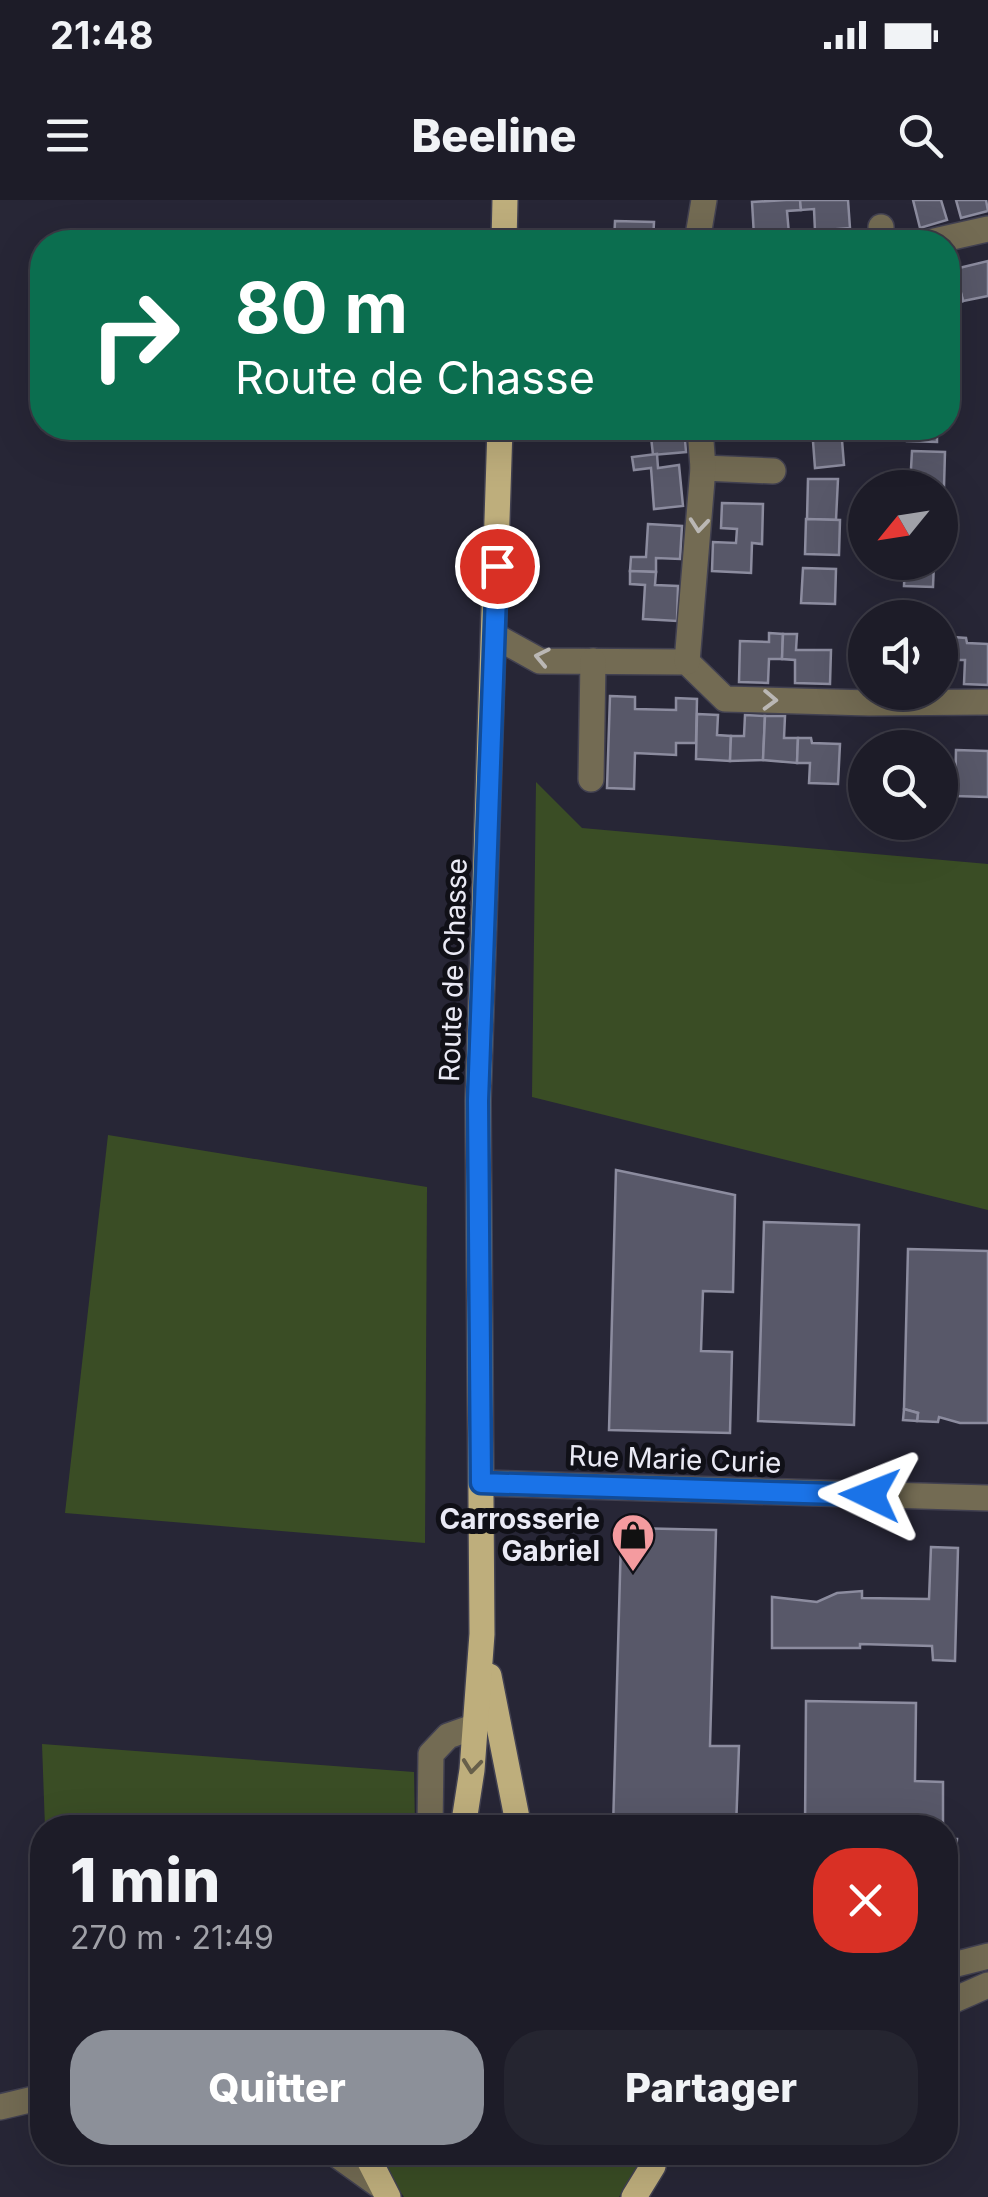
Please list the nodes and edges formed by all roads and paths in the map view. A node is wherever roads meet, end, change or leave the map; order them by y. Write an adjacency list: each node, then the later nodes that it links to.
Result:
1 (505, 200): 3 (main road)
2 (704, 200): 4 (street)
3 (504, 230)
4 (699, 230)
5 (988, 230): 6 (street)
6 (960, 236)
7 (500, 440): 11 (main road, Route de Chasse)
8 (701, 440): 9 (street)
9 (703, 468): 10 (street); 13 (street, one-way to 13)
10 (773, 471)
11 (496, 636): 12 (street, one-way to 11); 16 (main road, Route de Chasse)
12 (593, 662): 13 (street); 15 (street)
13 (688, 662): 14 (street, one-way to 14)
14 (988, 702)
15 (591, 779)
16 (481, 1483): 17 (street, Rue Marie Curie); 18 (main road, Route de Chasse)
17 (988, 1498)
18 (482, 1634): 19 (main road); 22 (main road)
19 (476, 1726): 20 (street); 21 (main road, one-way to 21)
20 (430, 1815)
21 (465, 1815)
22 (517, 1815)
23 (988, 1956): 24 (street)
24 (958, 1963)
25 (988, 1985): 26 (street)
26 (958, 1998)
27 (30, 2101): 28 (street)
28 (0, 2108): 29 (street)
29 (30, 2112)
30 (350, 2165): 33 (street)
31 (371, 2165): 33 (main road)
32 (653, 2165): 34 (main road)
33 (383, 2191)
34 (634, 2197)

